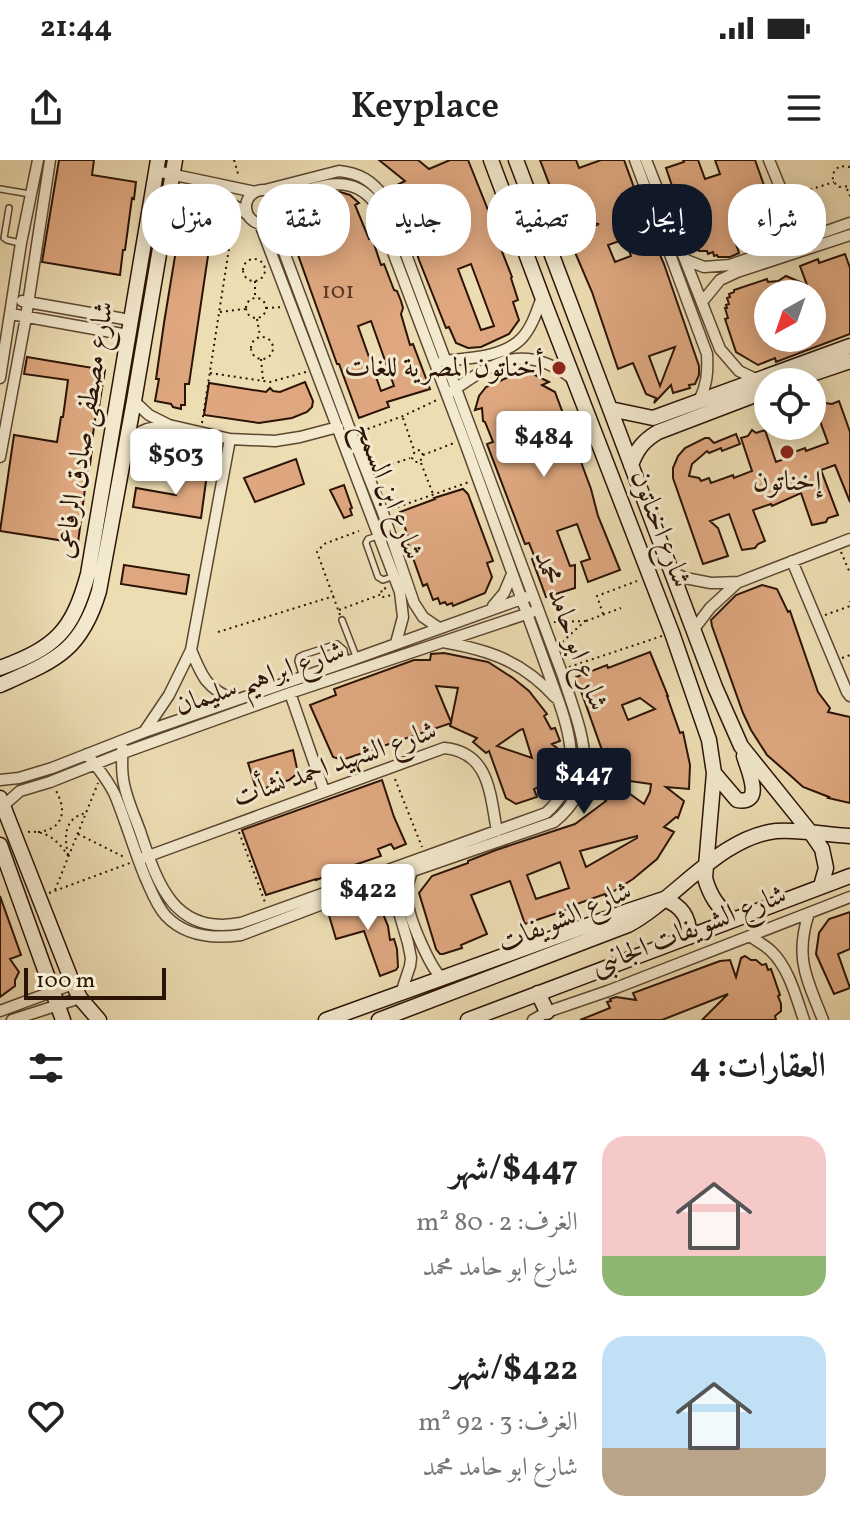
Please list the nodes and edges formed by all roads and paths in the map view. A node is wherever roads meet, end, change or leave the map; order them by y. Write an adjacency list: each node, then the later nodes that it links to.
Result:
1 (38, 160): 22 (street)
2 (50, 160): 23 (street)
3 (234, 160): 20 (path)
4 (491, 160): 41 (main road, شارع اخناتون)
5 (516, 160): 74 (main road, شارع اخناتون)
6 (635, 160): 57 (street)
7 (646, 160): 39 (street)
8 (769, 160): 15 (street)
9 (837, 160): 11 (path)
10 (157, 166): 12 (street)
11 (840, 166): 13 (path); 14 (path)
12 (174, 167): 20 (street)
13 (850, 167)
14 (834, 182): 16 (path); 18 (path)
15 (779, 184)
16 (826, 184)
17 (350, 185): 60 (street, شارع ابو حامد محمد)
18 (848, 187): 24 (path)
19 (0, 189): 22 (lane)
20 (254, 190): 21 (street); 27 (street); 60 (street, شارع ابو حامد محمد)
21 (257, 190)
22 (31, 192): 23 (street); 32 (street)
23 (44, 192): 45 (street)
24 (850, 196)
25 (9, 208): 32 (lane)
26 (241, 210): 27 (street)
27 (248, 215): 28 (street)
28 (257, 223)
29 (850, 223): 30 (street)
30 (826, 232)
31 (850, 235): 44 (street)
32 (21, 243): 43 (street)
33 (142, 251): 53 (main road, شارع مصطفى صادق الرفاعى)
34 (158, 256): 72 (main road, شارع مصطفى صادق الرفاعى)
35 (228, 256): 49 (path)
36 (272, 256): 46 (street, شارع ابن السمح)
37 (285, 256): 80 (street, شارع ابن السمح)
38 (758, 256): 39 (street)
39 (686, 260): 44 (street)
40 (255, 281): 40 (path); 42 (path)
41 (542, 297): 60 (street); 68 (main road, شارع اخناتون)
42 (255, 299): 47 (path); 48 (path)
43 (13, 300): 45 (street); 50 (street)
44 (702, 302): 56 (street)
45 (28, 303): 51 (street); 53 (street)
46 (292, 307): 47 (path); 63 (street, شارع ابن السمح)
47 (266, 308): 52 (path)
48 (246, 309): 49 (path); 52 (path)
49 (220, 312): 64 (path)
50 (11, 314): 51 (street); 65 (street)
51 (26, 317): 53 (street); 81 (street)
52 (257, 318): 54 (path)
53 (129, 328): 127 (main road, شارع مصطفى صادق الرفاعى)
54 (260, 337): 58 (path); 58 (path)
55 (850, 346): 61 (main road)
56 (720, 349): 57 (street); 66 (street)
57 (707, 354): 73 (street)
58 (261, 358): 67 (path)
59 (850, 361): 62 (main road)
60 (440, 362): 71 (street, شارع ابو حامد محمد)
61 (807, 368)
62 (824, 368)
63 (315, 369): 67 (path); 78 (street, شارع ابن السمح)
64 (210, 373): 67 (path); 79 (path)
65 (0, 378)
66 (754, 380)
67 (263, 381)
68 (574, 381): 71 (street); 102 (main road, شارع اخناتون)
69 (754, 387): 73 (main road)
70 (754, 388): 77 (main road)
71 (451, 392): 75 (path); 84 (street, شارع ابو حامد محمد); 106 (street, شارع ابو حامد محمد)
72 (134, 401): 76 (street); 82 (main road, شارع مصطفى صادق الرفاعى)
73 (699, 401): 77 (main road)
74 (610, 409): 77 (main road); 90 (main road, شارع اخناتون)
75 (403, 416): 80 (path); 85 (path)
76 (169, 425): 79 (street); 82 (street)
77 (655, 425): 90 (main road)
78 (338, 427): 83 (street); 123 (street, شارع ابن السمح)
79 (200, 432): 83 (street)
80 (352, 435): 91 (street, شارع ابن السمح)
81 (2, 436): 87 (street)
82 (127, 438): 130 (main road, شارع مصطفى صادق الرفاعى)
83 (230, 439): 124 (street)
84 (464, 440): 86 (path); 92 (street, شارع ابو حامد محمد)
85 (415, 451): 86 (path); 88 (path)
86 (423, 455): 89 (path)
87 (0, 457)
88 (412, 458): 89 (path); 91 (path)
89 (420, 462): 93 (path)
90 (631, 465): 99 (main road, شارع اخناتون)
91 (367, 473): 94 (street, شارع ابن السمح)
92 (478, 479): 93 (path); 101 (street, شارع ابو حامد محمد)
93 (434, 495): 94 (path)
94 (383, 513): 118 (street, شارع ابن السمح)
95 (359, 531): 105 (path)
96 (850, 539): 97 (street)
97 (838, 544): 98 (street); 100 (path)
98 (792, 561): 103 (street); 114 (street)
99 (672, 572): 103 (street); 119 (main road, شارع اخناتون)
100 (850, 573)
101 (512, 574): 106 (street, شارع ابو حامد محمد); 109 (street)
102 (650, 577): 113 (path); 121 (main road, شارع اخناتون)
103 (739, 582): 119 (street)
104 (382, 594): 110 (path)
105 (334, 596): 110 (path); 120 (path)
106 (527, 597): 109 (street, شارع ابراهيم سليمان); 111 (street, شارع ابو حامد محمد); 112 (street, شارع ابو حامد محمد)
107 (850, 603): 114 (path)
108 (621, 608): 113 (path)
109 (491, 609): 118 (street, شارع ابراهيم سليمان)
110 (339, 610): 115 (path)
111 (538, 610): 112 (street, شارع ابراهيم سليمان); 117 (street, شارع ابو حامد محمد)
112 (526, 614): 122 (street, شارع ابراهيم سليمان); 134 (street, شارع ابو حامد محمد)
113 (603, 614): 116 (path)
114 (816, 619): 132 (street)
115 (342, 620): 126 (lane)
116 (585, 621): 117 (path); 125 (path)
117 (543, 623): 125 (street, شارع ابو حامد محمد)
118 (439, 628): 123 (street, شارع ابراهيم سليمان)
119 (694, 629): 137 (main road, شارع اخناتون)
120 (218, 632)
121 (672, 633): 128 (path); 142 (main road, شارع اخناتون)
122 (441, 641): 126 (street, شارع ابراهيم سليمان); 134 (street)
123 (396, 643): 126 (street, شارع ابراهيم سليمان)
124 (191, 650): 133 (street); 135 (street)
125 (553, 650): 128 (street, شارع ابو حامد محمد)
126 (351, 664): 129 (street, شارع ابراهيم سليمان); 129 (lane); 131 (street, شارع ابراهيم سليمان)
127 (0, 668)
128 (561, 670): 149 (street, شارع ابو حامد محمد)
129 (303, 677): 133 (street, شارع ابراهيم سليمان)
130 (0, 685)
131 (290, 693): 138 (street, شارع ابراهيم سليمان); 145 (street)
132 (850, 696)
133 (236, 700): 135 (street, شارع ابراهيم سليمان)
134 (559, 702): 146 (street, شارع ابو حامد محمد)
135 (144, 732): 136 (street, شارع ابراهيم سليمان)
136 (122, 741): 138 (street); 139 (street, شارع ابراهيم سليمان)
137 (741, 746): 142 (main road); 154 (main road, شارع اخناتون)
138 (123, 753): 141 (street, شارع ابراهيم سليمان); 148 (street)
139 (87, 754): 141 (street); 143 (street, شارع ابراهيم سليمان)
140 (390, 766): 145 (street, شارع الشهيد احمد نشأت); 152 (street, شارع الشهيد احمد نشأت); 159 (path)
141 (98, 769): 144 (street, شارع ابراهيم سليمان); 148 (street); 150 (path)
142 (714, 773): 162 (main road, شارع اخناتون)
143 (0, 780)
144 (50, 782): 147 (street, شارع ابراهيم سليمان); 153 (path)
145 (324, 791): 151 (street, شارع الشهيد احمد نشأت)
146 (559, 799): 149 (street); 152 (street)
147 (2, 802): 155 (main road)
148 (125, 806): 161 (street)
149 (570, 806): 163 (street)
150 (87, 812): 156 (path); 160 (path)
151 (236, 824): 161 (street, شارع الشهيد احمد نشأت); 171 (path)
152 (497, 831): 159 (street)
153 (38, 832): 155 (path); 160 (path)
154 (811, 833): 157 (main road, شارع الشويفات); 162 (main road, شارع الشويفات); 166 (main road, شارع اخناتون)
155 (14, 834): 168 (main road)
156 (78, 834): 160 (path); 167 (path)
157 (850, 836)
158 (0, 845): 180 (main road)
159 (425, 856): 165 (street)
160 (69, 857): 167 (path)
161 (143, 858): 165 (street); 171 (street)
162 (705, 865): 170 (main road, شارع الشويفات); 173 (main road, شارع اخناتون)
163 (412, 872): 165 (street); 176 (street)
164 (850, 876): 166 (main road, شارع الشويفات)
165 (376, 879): 171 (street); 178 (street)
166 (821, 886): 173 (main road, شارع الشويفات)
167 (55, 890): 168 (path)
168 (39, 897): 177 (main road)
169 (850, 897): 172 (street, شارع الشويفات الجانبى)
170 (664, 899): 175 (main road); 176 (main road, شارع الشويفات الجانبى); 187 (main road, شارع الشويفات)
171 (269, 913)
172 (809, 913): 174 (street, شارع الشويفات الجانبى); 190 (street)
173 (733, 919): 175 (main road, شارع الشويفات)
174 (750, 936): 182 (street, شارع الشويفات الجانبى); 189 (street)
175 (689, 937): 179 (main road, شارع الشويفات)
176 (442, 978): 178 (main road, شارع الشويفات الجانبى)
177 (77, 991): 180 (street); 185 (main road)
178 (401, 993): 186 (main road, شارع الشويفات الجانبى)
179 (538, 993): 182 (main road); 188 (main road, شارع الشويفات)
180 (56, 998): 181 (street); 183 (street); 184 (main road)
181 (0, 1011)
182 (540, 1016)
183 (12, 1020)
184 (63, 1020)
185 (99, 1020)
186 (326, 1020)
187 (379, 1020)
188 (468, 1020)
189 (804, 1020)
190 (823, 1020)

